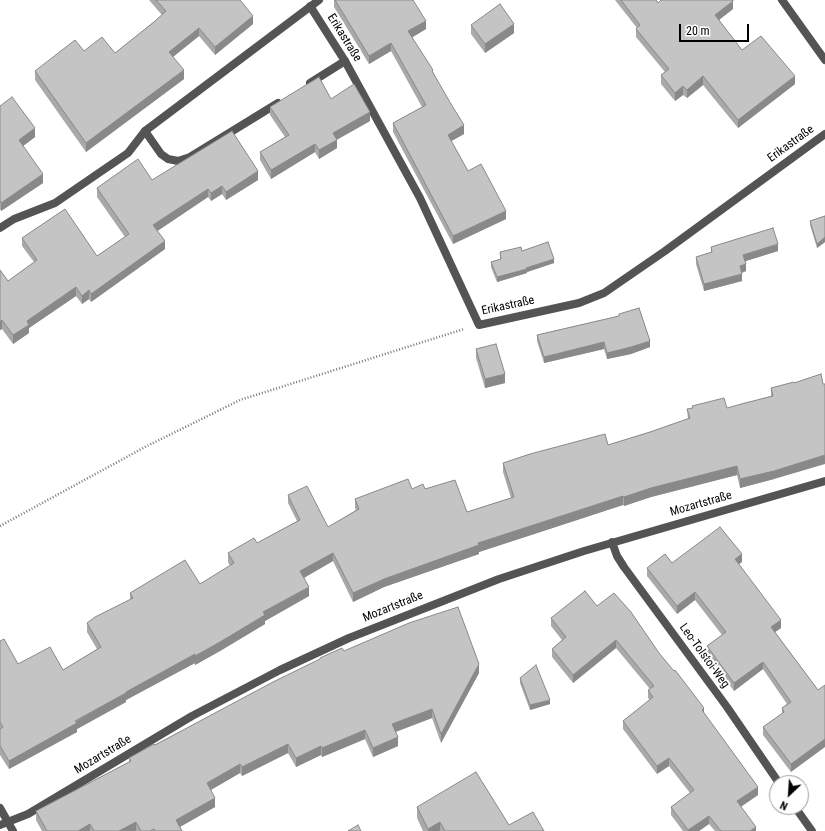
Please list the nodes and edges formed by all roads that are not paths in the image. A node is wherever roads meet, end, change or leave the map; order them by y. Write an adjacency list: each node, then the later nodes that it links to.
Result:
1 (319, 0): 3 (street)
2 (782, 0): 4 (street)
3 (310, 6): 5 (street, Erikastraße); 8 (street)
4 (825, 60)
5 (345, 61): 6 (street); 9 (street, Erikastraße)
6 (305, 86)
7 (284, 99): 8 (street)
8 (145, 131): 10 (street)
9 (825, 134)
10 (0, 228)
11 (825, 481): 12 (street, Mozartstraße)
12 (612, 542): 13 (street, Leo-Tolstoi-Weg); 16 (street, Mozartstraße)
13 (774, 775)
14 (0, 808): 16 (street)
15 (801, 815): 18 (street)
16 (4, 823): 17 (street)
17 (13, 831)
18 (812, 831)

